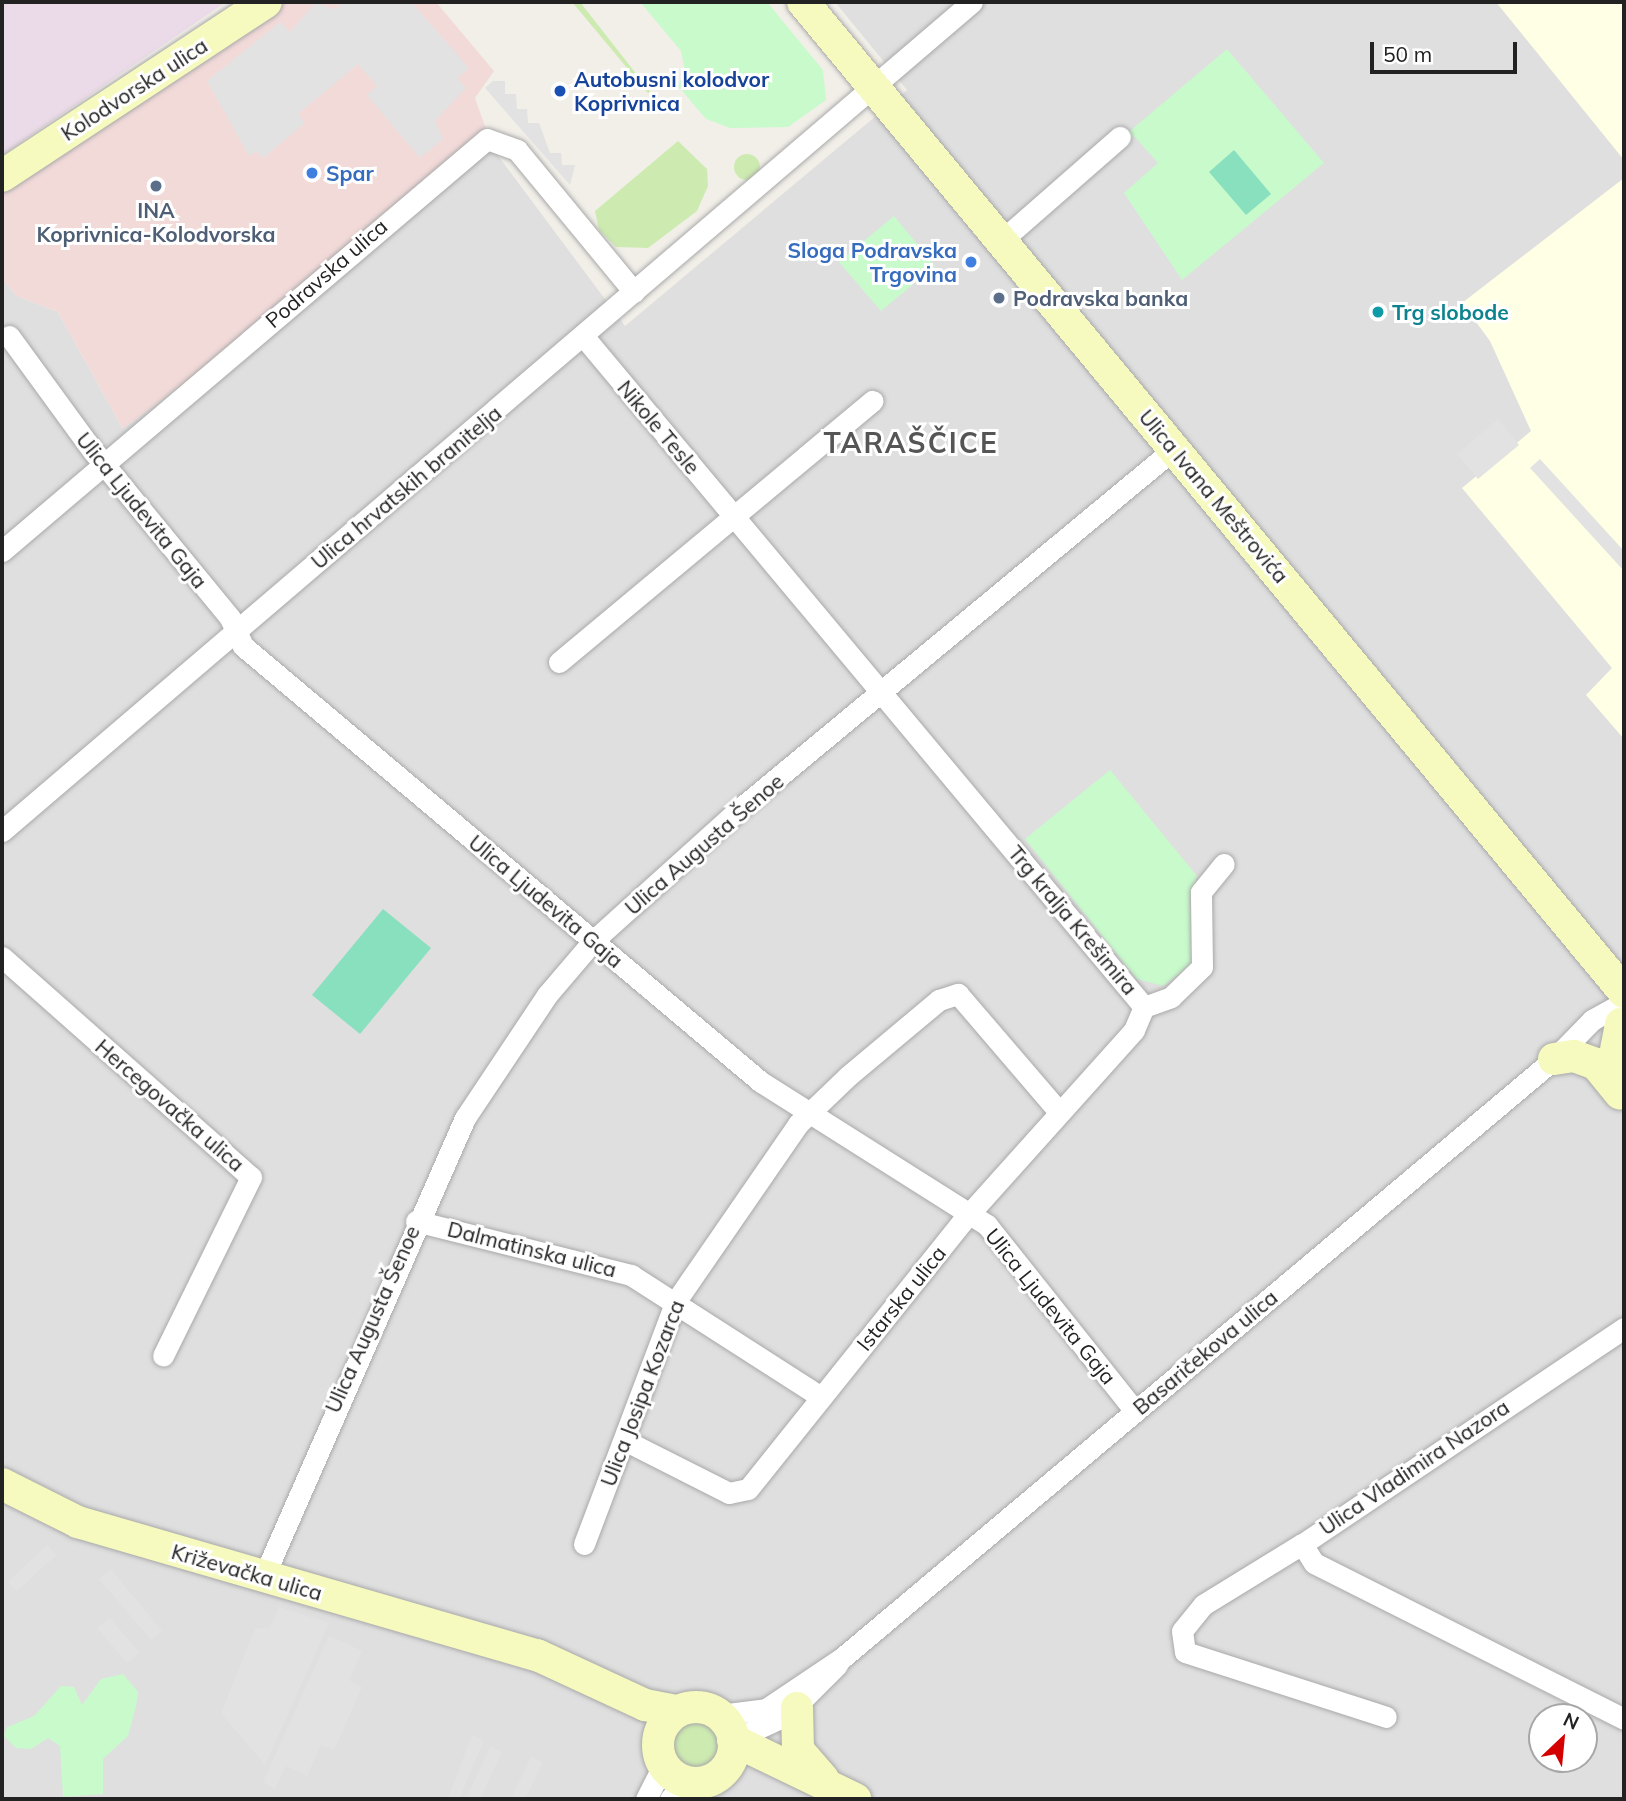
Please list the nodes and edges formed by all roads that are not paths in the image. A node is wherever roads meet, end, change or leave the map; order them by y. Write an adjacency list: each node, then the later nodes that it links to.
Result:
1 (266, 2): 6 (main road, Kolodvorska ulica)
2 (803, 2): 4 (main road, Ulica Ivana Meštrovića)
3 (972, 2): 4 (street, Ulica hrvatskih branitelja)
4 (872, 87): 7 (main road, Ulica Ivana Meštrovića); 8 (street, Ulica hrvatskih branitelja)
5 (1121, 137): 7 (street)
6 (2, 176)
7 (1001, 241): 12 (main road, Ulica Ivana Meštrovića)
8 (634, 292): 10 (street, Ulica hrvatskih branitelja); 13 (street, Podravska ulica)
9 (9, 336): 13 (street, Ulica Ljudevita Gaja)
10 (584, 337): 14 (street, Nikole Tesle); 16 (street, Ulica hrvatskih branitelja)
11 (872, 401): 14 (street)
12 (1175, 448): 18 (street, Ulica Augusta Šenoe); 24 (main road, Ulica Ivana Meštrovića)
13 (104, 464): 15 (street, Podravska ulica); 16 (street, Ulica Ljudevita Gaja)
14 (734, 517): 17 (street); 18 (street, Nikole Tesle)
15 (2, 551)
16 (236, 631): 19 (street, Ulica hrvatskih branitelja); 21 (street, Ulica Ljudevita Gaja)
17 (559, 662)
18 (881, 694): 21 (street, Ulica Augusta Šenoe); 23 (street, Trg kralja Krešimira)
19 (2, 831)
20 (1224, 864): 23 (street, Trg kralja Krešimira)
21 (593, 941): 28 (street, Ulica Ljudevita Gaja); 30 (street, Ulica Augusta Šenoe)
22 (2, 957): 33 (street, Hercegovačka ulica)
23 (1144, 1007): 27 (street, Istarska ulica)
24 (1622, 1008): 25 (street, Basaričekova ulica); 26 (main road)
25 (1560, 1051): 26 (main road); 35 (street, Basaričekova ulica)
26 (1623, 1092)
27 (1059, 1112): 28 (street, Ulica Josipa Kozarca); 29 (street, Istarska ulica)
28 (810, 1113): 29 (street, Ulica Ljudevita Gaja); 31 (street, Ulica Josipa Kozarca)
29 (969, 1214): 34 (street, Istarska ulica); 35 (street, Ulica Ljudevita Gaja)
30 (416, 1221): 31 (street, Dalmatinska ulica); 40 (street, Ulica Augusta Šenoe)
31 (676, 1301): 34 (street, Dalmatinska ulica); 36 (street, Ulica Josipa Kozarca)
32 (1624, 1328): 39 (street, Ulica Vladimira Nazora)
33 (163, 1356)
34 (821, 1397): 36 (street, Istarska ulica)
35 (1135, 1411): 42 (street, Basaričekova ulica)
36 (626, 1441): 38 (street, Ulica Josipa Kozarca)
37 (2, 1484): 40 (main road, Križevačka ulica)
38 (584, 1544)
39 (1302, 1544): 45 (street); 46 (street, Ulica Vladimira Nazora)
40 (264, 1576): 41 (main road, Križevačka ulica)
41 (498, 1647): 44 (main road, Križevačka ulica); 49 (main road, Križevačka ulica)
42 (842, 1658): 43 (street, Basaričekova ulica); 47 (street, Basaričekova ulica)
43 (797, 1708): 47 (street, Basaričekova ulica); 50 (main road)
44 (677, 1711): 47 (main road); 49 (main road)
45 (1386, 1717)
46 (1624, 1719)
47 (727, 1728): 48 (main road); 50 (main road)
48 (724, 1770): 49 (main road); 50 (main road)
49 (669, 1771): 51 (street)
50 (845, 1794)
51 (646, 1799)

